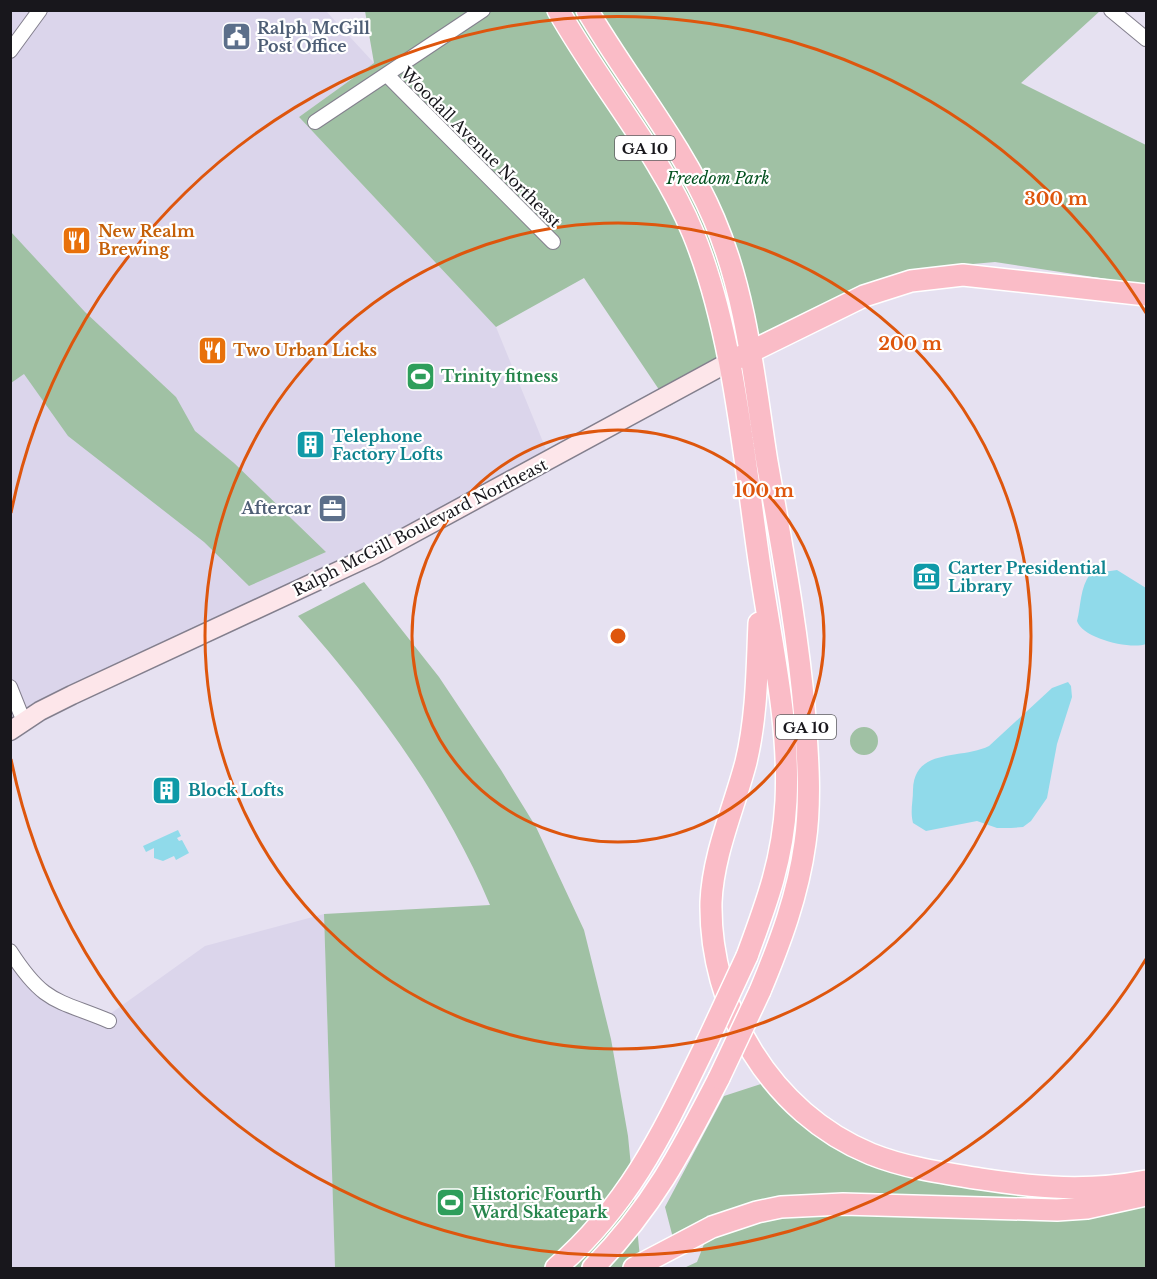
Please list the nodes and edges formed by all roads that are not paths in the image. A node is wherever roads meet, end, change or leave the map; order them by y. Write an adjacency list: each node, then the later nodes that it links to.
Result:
1 (40, 10): 7 (street)
2 (483, 10): 8 (street)
3 (558, 10): 13 (highway, GA 10)
4 (587, 10): 12 (highway, GA 10)
5 (1111, 10): 6 (street)
6 (1146, 39)
7 (10, 51)
8 (387, 75): 9 (street); 10 (street, Woodall Avenue Northeast)
9 (315, 122)
10 (553, 242)
11 (1146, 295): 12 (highway)
12 (751, 353): 13 (highway); 22 (highway, GA 10, bridge)
13 (729, 362): 14 (highway, GA 10); 16 (main road, Ralph McGill Boulevard Northeast)
14 (762, 580): 19 (highway); 21 (highway, GA 10, bridge)
15 (10, 687): 16 (street)
16 (17, 726)
17 (10, 951): 18 (street)
18 (110, 1021)
19 (1146, 1181)
20 (1146, 1195): 23 (highway)
21 (556, 1269)
22 (593, 1269)
23 (634, 1269)

